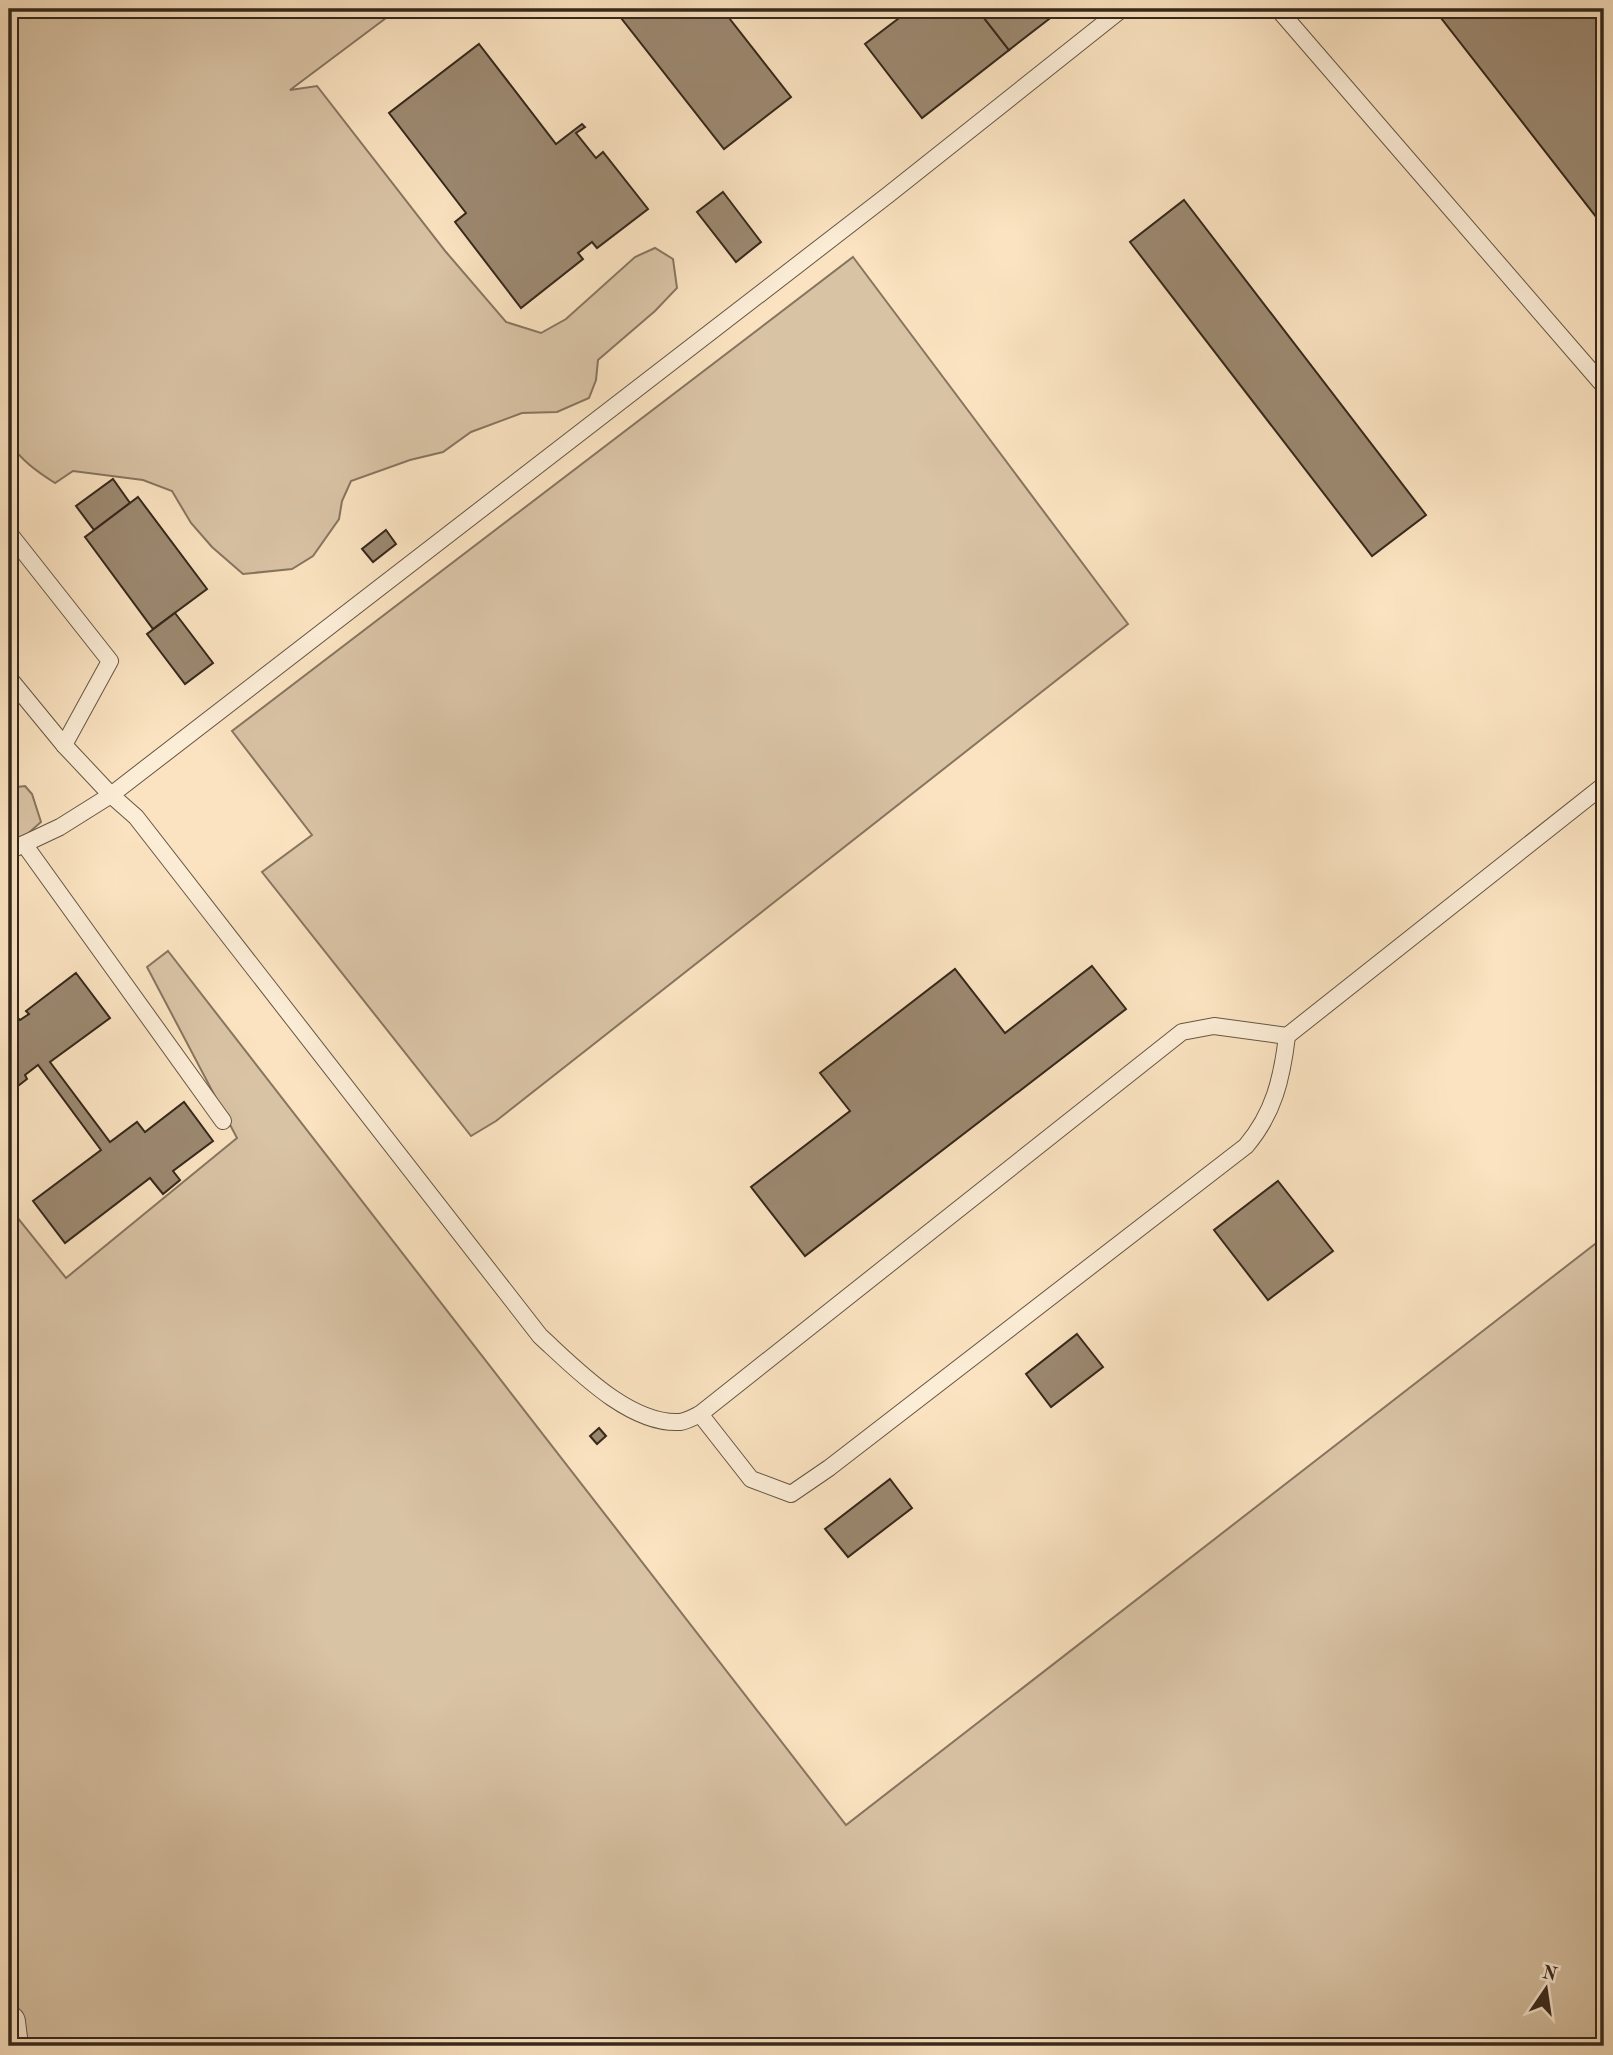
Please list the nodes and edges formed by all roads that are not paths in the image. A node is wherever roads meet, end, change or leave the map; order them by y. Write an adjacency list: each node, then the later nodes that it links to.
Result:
1 (1122, 9): 8 (lane)
2 (1278, 9): 3 (lane)
3 (1604, 387)
4 (9, 533): 6 (lane)
5 (9, 678): 6 (lane)
6 (64, 745): 8 (lane)
7 (1604, 785): 11 (lane)
8 (111, 795): 9 (lane); 13 (lane)
9 (24, 844): 10 (lane); 12 (lane)
10 (9, 851)
11 (1287, 1036): 13 (lane); 13 (lane)
12 (223, 1121)
13 (700, 1414)
14 (9, 2022): 15 (street)
15 (12, 2046)

